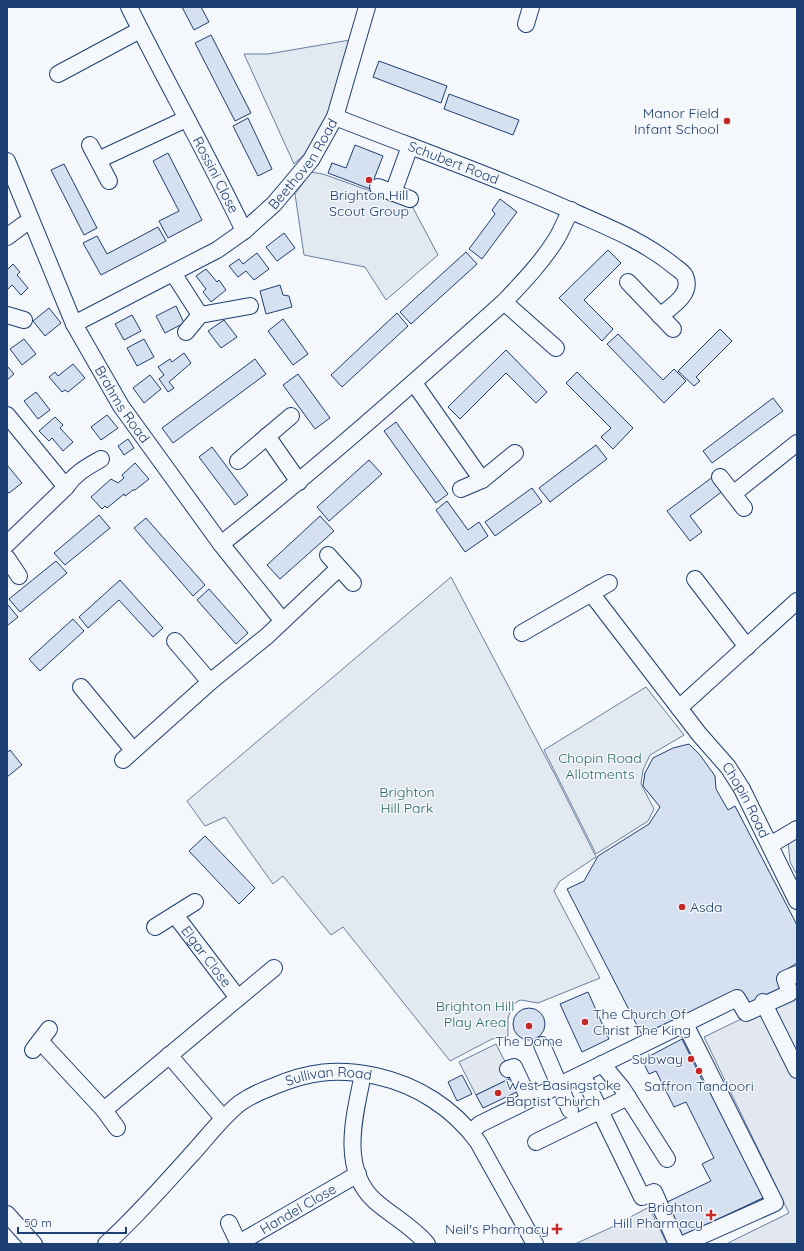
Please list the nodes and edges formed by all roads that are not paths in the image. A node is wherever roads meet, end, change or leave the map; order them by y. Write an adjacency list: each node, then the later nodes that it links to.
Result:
1 (129, 7): 5 (street, Rossini Close)
2 (367, 7): 7 (street, Beethoven Road)
3 (531, 7): 4 (street)
4 (526, 24)
5 (140, 30): 6 (street); 8 (street, Rossini Close)
6 (58, 74)
7 (335, 117): 10 (street, Schubert Road); 19 (street, Beethoven Road)
8 (186, 119): 11 (street); 19 (street, Rossini Close)
9 (90, 145): 11 (street)
10 (410, 146): 15 (street); 17 (street, Schubert Road)
11 (98, 160): 13 (street)
12 (7, 162): 18 (street, Brahms Road)
13 (109, 181)
14 (378, 186): 15 (street)
15 (393, 193): 16 (street)
16 (410, 199)
17 (571, 210): 23 (street); 27 (street, Schubert Road)
18 (31, 222): 20 (street); 29 (street, Brahms Road)
19 (244, 231): 21 (street, Beethoven Road)
20 (7, 237)
21 (173, 273): 25 (street); 29 (street, Beethoven Road)
22 (628, 282): 27 (street)
23 (504, 302): 32 (street); 33 (street)
24 (250, 306): 25 (street)
25 (200, 315): 31 (street)
26 (7, 316): 28 (street)
27 (660, 316): 30 (street)
28 (24, 320)
29 (74, 324): 49 (street, Brahms Road)
30 (673, 329)
31 (186, 332)
32 (556, 348)
33 (414, 383): 42 (street); 43 (street)
34 (7, 415): 44 (street)
35 (291, 416): 36 (street)
36 (267, 436): 40 (street); 43 (street)
37 (797, 443): 46 (street)
38 (515, 454): 42 (street)
39 (101, 460): 44 (street)
40 (238, 461)
41 (720, 477): 46 (street)
42 (482, 480): 45 (street)
43 (299, 482): 49 (street)
44 (66, 487): 48 (street)
45 (461, 489)
46 (733, 494): 47 (street)
47 (744, 508)
48 (7, 544)
49 (221, 544): 59 (street, Brahms Road)
50 (328, 555): 52 (street)
51 (7, 558): 53 (street)
52 (339, 568): 55 (street); 59 (street)
53 (19, 576)
54 (695, 579): 62 (street)
55 (353, 583)
56 (609, 583): 57 (street)
57 (591, 593): 60 (street); 65 (street, Chopin Road)
58 (797, 602): 62 (street)
59 (282, 620): 63 (street)
60 (522, 633)
61 (174, 641): 63 (street)
62 (747, 647): 65 (street)
63 (210, 682): 64 (street)
64 (81, 687)
65 (679, 708): 67 (street, Chopin Road)
66 (797, 829): 67 (street)
67 (770, 845): 68 (street, Chopin Road)
68 (797, 901)
69 (195, 902): 70 (street, Elgar Close)
70 (175, 915): 71 (street, Elgar Close); 74 (street, Elgar Close)
71 (155, 927)
72 (274, 968): 74 (street, Elgar Close)
73 (797, 974): 75 (street)
74 (238, 998): 79 (street, Elgar Close)
75 (764, 1003): 76 (street); 82 (street)
76 (685, 1024): 80 (street); 105 (street)
77 (41, 1040): 88 (street)
78 (542, 1044): 85 (street)
79 (170, 1055): 88 (street, Elgar Close); 91 (street)
80 (602, 1064): 85 (street); 86 (street)
81 (508, 1069): 87 (street)
82 (797, 1070)
83 (363, 1074): 91 (street, Sullivan Road); 93 (street, Sullivan Road); 96 (street)
84 (586, 1082): 90 (street)
85 (559, 1085): 87 (street); 89 (street)
86 (628, 1097): 90 (street); 95 (street)
87 (529, 1099): 93 (street)
88 (104, 1110): 92 (street)
89 (570, 1110)
90 (600, 1111): 94 (street); 104 (street)
91 (223, 1118): 101 (street, Sullivan Road)
92 (117, 1128)
93 (470, 1132): 103 (street, Sullivan Road)
94 (536, 1142)
95 (667, 1159)
96 (358, 1174): 99 (street, Handel Close); 102 (street)
97 (7, 1214): 100 (street)
98 (229, 1223): 99 (street, Handel Close)
99 (239, 1243)
100 (34, 1244)
101 (106, 1244)
102 (427, 1244)
103 (535, 1244)
104 (677, 1244)
105 (683, 1244)

